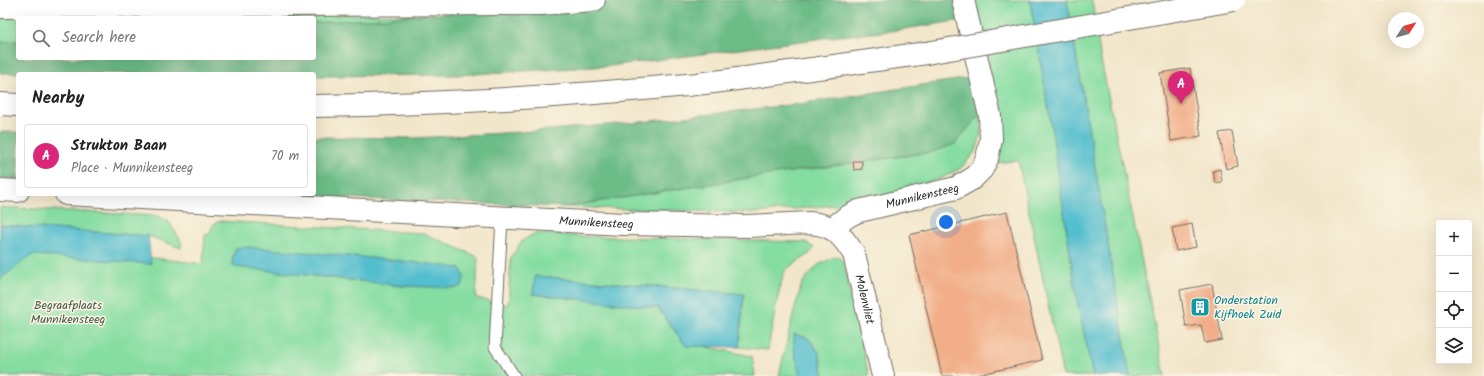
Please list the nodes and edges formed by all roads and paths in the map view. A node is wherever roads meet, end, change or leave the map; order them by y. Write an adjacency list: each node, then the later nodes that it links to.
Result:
1 (594, 0): 4 (street)
2 (963, 0): 13 (street, Munnikensteeg)
3 (1234, 0): 8 (street, bridge)
4 (268, 2): 5 (street)
5 (0, 7)
6 (0, 104): 7 (street)
7 (16, 105)
8 (316, 106)
9 (0, 190): 10 (street)
10 (16, 191)
11 (101, 196): 12 (street, Munnikensteeg)
12 (502, 219): 13 (street, Munnikensteeg); 14 (lane)
13 (833, 229): 15 (street, Molenvliet)
14 (514, 376)
15 (883, 376)

